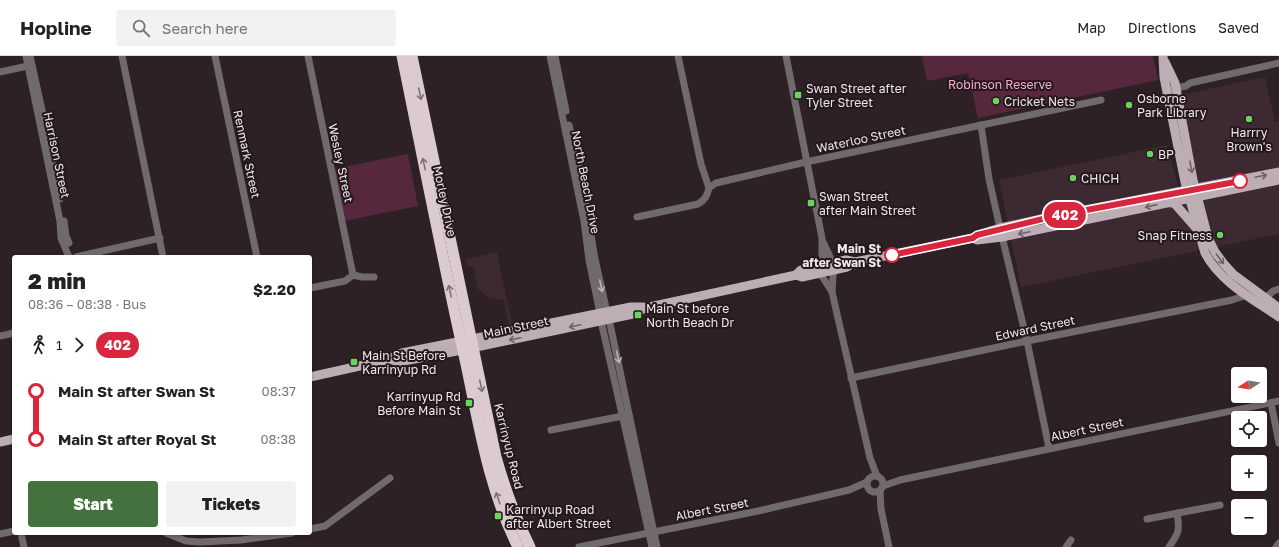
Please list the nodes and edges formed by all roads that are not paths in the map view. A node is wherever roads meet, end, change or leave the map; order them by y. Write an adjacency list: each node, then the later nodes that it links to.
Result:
1 (26, 56): 14 (street, Harrison Street)
2 (30, 56): 14 (street, Harrison Street)
3 (122, 56): 31 (street)
4 (215, 56): 36 (street, Renmark Street)
5 (308, 56): 38 (street, Wesley Street)
6 (402, 56): 53 (highway, Morley Drive, one-way to 6)
7 (412, 56): 53 (highway, Morley Drive, one-way to 53)
8 (550, 56): 48 (street, North Beach Drive)
9 (555, 56): 48 (street, North Beach Drive, one-way to 48)
10 (678, 56): 22 (street)
11 (786, 56): 19 (street)
12 (1164, 58): 16 (main road)
13 (1279, 63): 16 (street)
14 (30, 66): 15 (street); 32 (street, Harrison Street); 33 (street, Harrison Street)
15 (0, 72)
16 (1171, 87): 23 (main road)
17 (1102, 100): 18 (street, Waterloo Street)
18 (981, 125): 19 (street, Waterloo Street); 30 (street)
19 (806, 162): 22 (street, Waterloo Street); 37 (street)
20 (1279, 172): 23 (main road, Main Street, one-way to 20)
21 (1279, 180): 23 (main road, Main Street)
22 (709, 188): 27 (street)
23 (1192, 194): 24 (main road, Main Street); 25 (main road, Main Street); 29 (main road); 45 (main road, one-way to 45)
24 (1168, 202): 25 (main road, Main Street, one-way to 25); 29 (main road)
25 (1097, 213): 26 (main road, Main Street); 28 (main road, Main Street)
26 (1067, 214): 28 (main road); 30 (main road, Main Street)
27 (637, 217)
28 (1069, 224): 30 (main road, Main Street, one-way to 30)
29 (1198, 230): 40 (main road)
30 (1001, 233): 37 (main road, Main Street); 52 (street)
31 (160, 238): 34 (street); 35 (street)
32 (68, 255)
33 (73, 255)
34 (85, 255)
35 (164, 255)
36 (257, 255)
37 (827, 269): 43 (street); 43 (street); 48 (main road, Main Street)
38 (353, 275): 39 (street); 41 (street)
39 (374, 277)
40 (1236, 286): 44 (main road); 46 (street)
41 (312, 288)
42 (1279, 289): 45 (street)
43 (832, 292): 55 (street)
44 (1247, 295): 46 (street, Edward Street); 49 (main road)
45 (1266, 298): 47 (main road)
46 (1224, 301): 52 (street, Edward Street)
47 (1279, 308)
48 (604, 316): 53 (main road, Main Street); 58 (street, North Beach Drive)
49 (1279, 317)
50 (12, 333): 51 (street)
51 (0, 336)
52 (1027, 341): 55 (street, Edward Street); 63 (street)
53 (467, 345): 54 (main road, Main Street); 86 (highway, Karrinyup Road, one-way to 53); 87 (highway, Karrinyup Road, one-way to 87)
54 (312, 377)
55 (851, 378): 65 (street)
56 (1279, 401): 57 (street, Albert Street)
57 (1271, 403): 62 (street); 63 (street, Albert Street)
58 (626, 415): 59 (street); 74 (street, North Beach Drive)
59 (551, 430)
60 (12, 439): 61 (main road)
61 (0, 442)
62 (1279, 443)
63 (1049, 448): 65 (street, Albert Street)
64 (390, 478): 72 (street)
65 (876, 482): 66 (street, Albert Street); 67 (street); 67 (street, Albert Street); 69 (street)
66 (849, 490): 67 (street, Albert Street); 74 (street, Albert Street)
67 (870, 491): 69 (street)
68 (1220, 504): 70 (street)
69 (881, 509): 91 (street)
70 (1177, 513): 71 (street); 93 (street)
71 (1147, 519)
72 (312, 529)
73 (12, 531): 75 (street)
74 (651, 532): 88 (street, Albert Street); 89 (street, North Beach Drive); 90 (street, North Beach Drive)
75 (0, 534)
76 (21, 535): 85 (street)
77 (171, 535): 83 (street)
78 (214, 535): 81 (street)
79 (282, 535): 82 (street)
80 (1071, 540): 92 (street)
81 (216, 541): 82 (street); 83 (street)
82 (242, 543)
83 (185, 544)
84 (1279, 544): 94 (street)
85 (24, 547)
86 (518, 547)
87 (530, 547)
88 (579, 547)
89 (652, 547)
90 (657, 547)
91 (889, 547)
92 (1066, 547)
93 (1169, 547)
94 (1276, 547)

